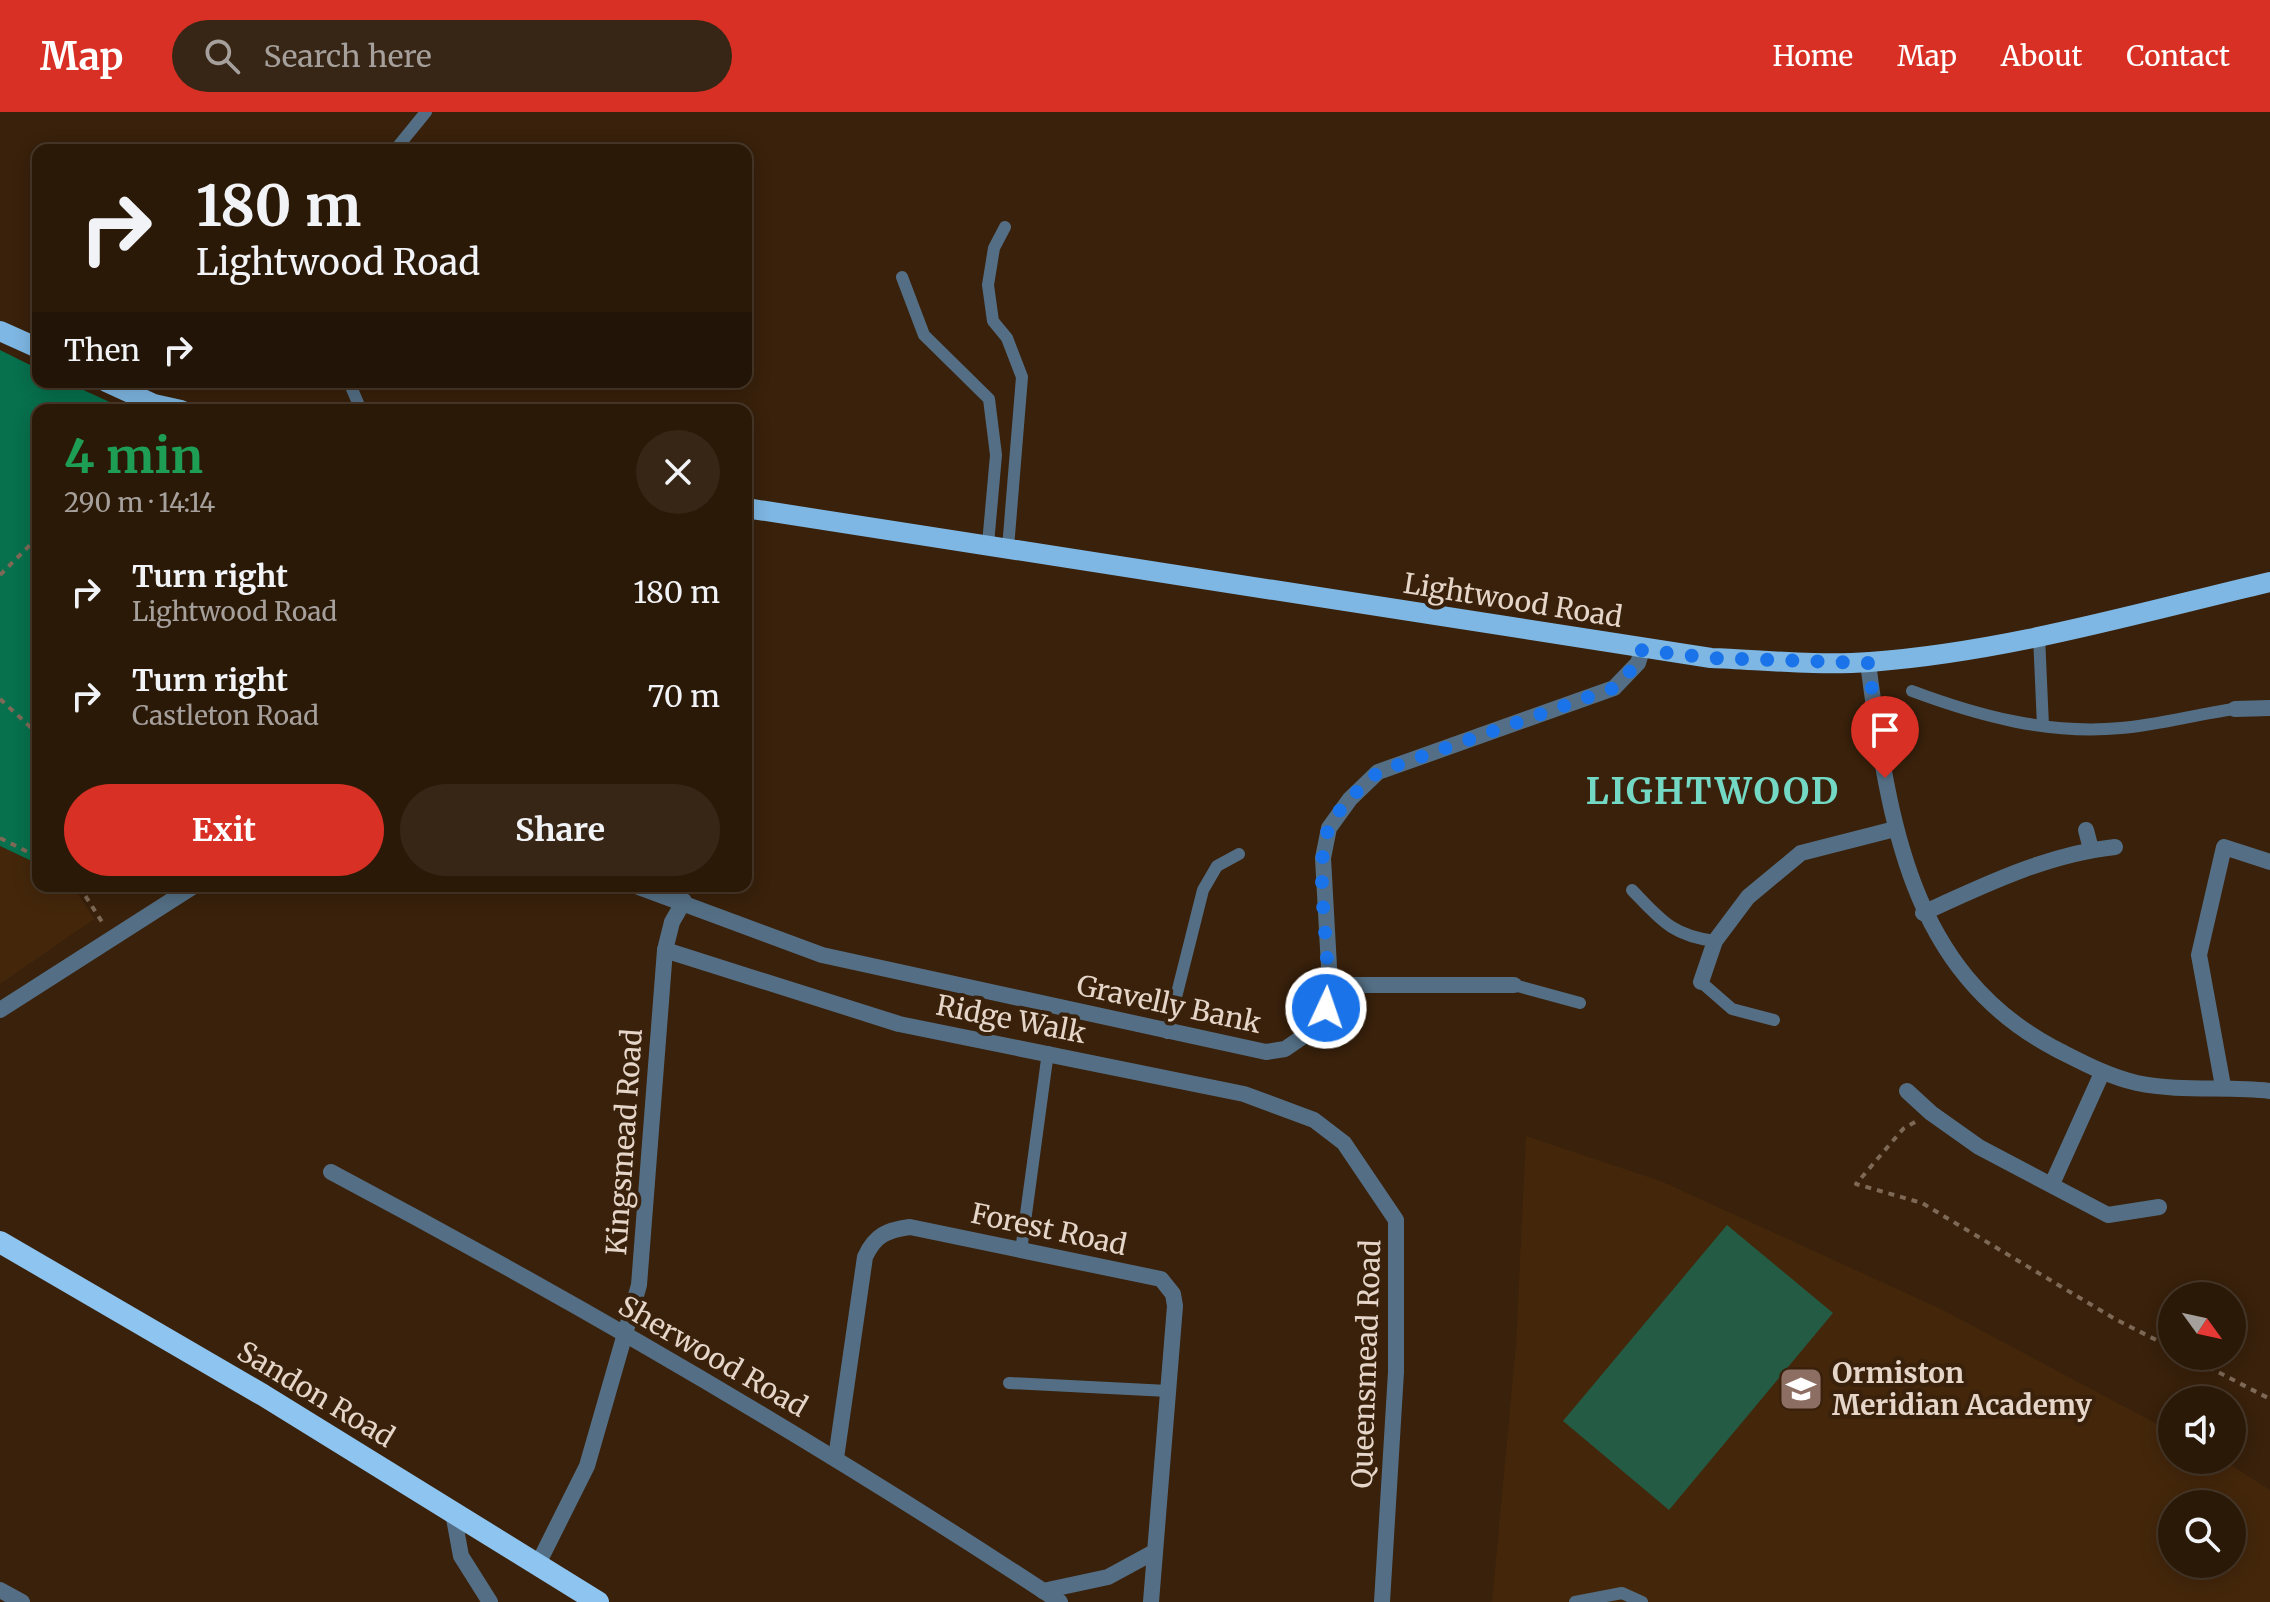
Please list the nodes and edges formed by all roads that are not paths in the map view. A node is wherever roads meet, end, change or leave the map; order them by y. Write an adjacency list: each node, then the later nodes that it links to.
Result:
1 (426, 112): 2 (lane)
2 (400, 144)
3 (1005, 227): 10 (lane)
4 (902, 277): 10 (lane)
5 (0, 331): 6 (main road)
6 (32, 345)
7 (119, 388): 8 (main road)
8 (154, 404)
9 (752, 509): 10 (main road, Lightwood Road)
10 (998, 546): 13 (main road, Lightwood Road)
11 (2270, 582): 12 (main road, Lightwood Road)
12 (2039, 636): 14 (main road, Lightwood Road); 18 (lane)
13 (1642, 650): 14 (main road, Lightwood Road); 33 (street, Gravelly Bank)
14 (1868, 663): 19 (street)
15 (1912, 691): 18 (lane)
16 (2270, 708): 17 (street)
17 (2235, 709): 18 (lane)
18 (2043, 726)
19 (1895, 829): 29 (street); 30 (street)
20 (2086, 830): 22 (street)
21 (2115, 847): 22 (street)
22 (2091, 849): 29 (street)
23 (1239, 854): 38 (lane)
24 (2270, 862): 41 (street)
25 (1632, 890): 30 (lane)
26 (184, 892): 36 (street)
27 (655, 892): 28 (street, Gravelly Bank)
28 (684, 901): 31 (street, Kingsmead Road); 38 (street, Gravelly Bank)
29 (1923, 913): 40 (street)
30 (1715, 941): 32 (street)
31 (665, 950): 39 (street, Ridge Walk); 50 (street, Kingsmead Road)
32 (1701, 982): 37 (lane)
33 (1330, 985): 34 (street); 38 (street, Gravelly Bank)
34 (1514, 985): 35 (lane)
35 (1580, 1003)
36 (0, 1010)
37 (1774, 1020)
38 (1167, 1033)
39 (1048, 1052): 44 (street, Ridge Walk); 49 (lane)
40 (2102, 1073): 41 (street); 46 (street)
41 (2223, 1086): 43 (street)
42 (1907, 1091): 46 (street)
43 (2270, 1091)
44 (1344, 1143): 64 (street, Queensmead Road)
45 (331, 1172): 50 (street, Sherwood Road)
46 (2052, 1184): 47 (street)
47 (2159, 1207)
48 (0, 1242): 54 (highway, Sandon Road)
49 (1021, 1251): 52 (street, Forest Road); 53 (street, Forest Road)
50 (627, 1335): 53 (street, Sherwood Road); 56 (street, Kingsmead Road)
51 (1009, 1383): 52 (lane)
52 (1168, 1391): 55 (street, Forest Road)
53 (836, 1458): 58 (street, Sherwood Road)
54 (453, 1513): 56 (highway, Sandon Road); 60 (street)
55 (1154, 1552): 58 (street); 63 (street, Forest Road)
56 (538, 1564): 61 (highway, Sandon Road)
57 (0, 1590): 59 (street)
58 (1043, 1591): 62 (street, Sherwood Road)
59 (22, 1602)
60 (490, 1602)
61 (598, 1602)
62 (1060, 1602)
63 (1151, 1602)
64 (1382, 1602)
65 (1575, 1602): 66 (lane)
66 (1642, 1602)

